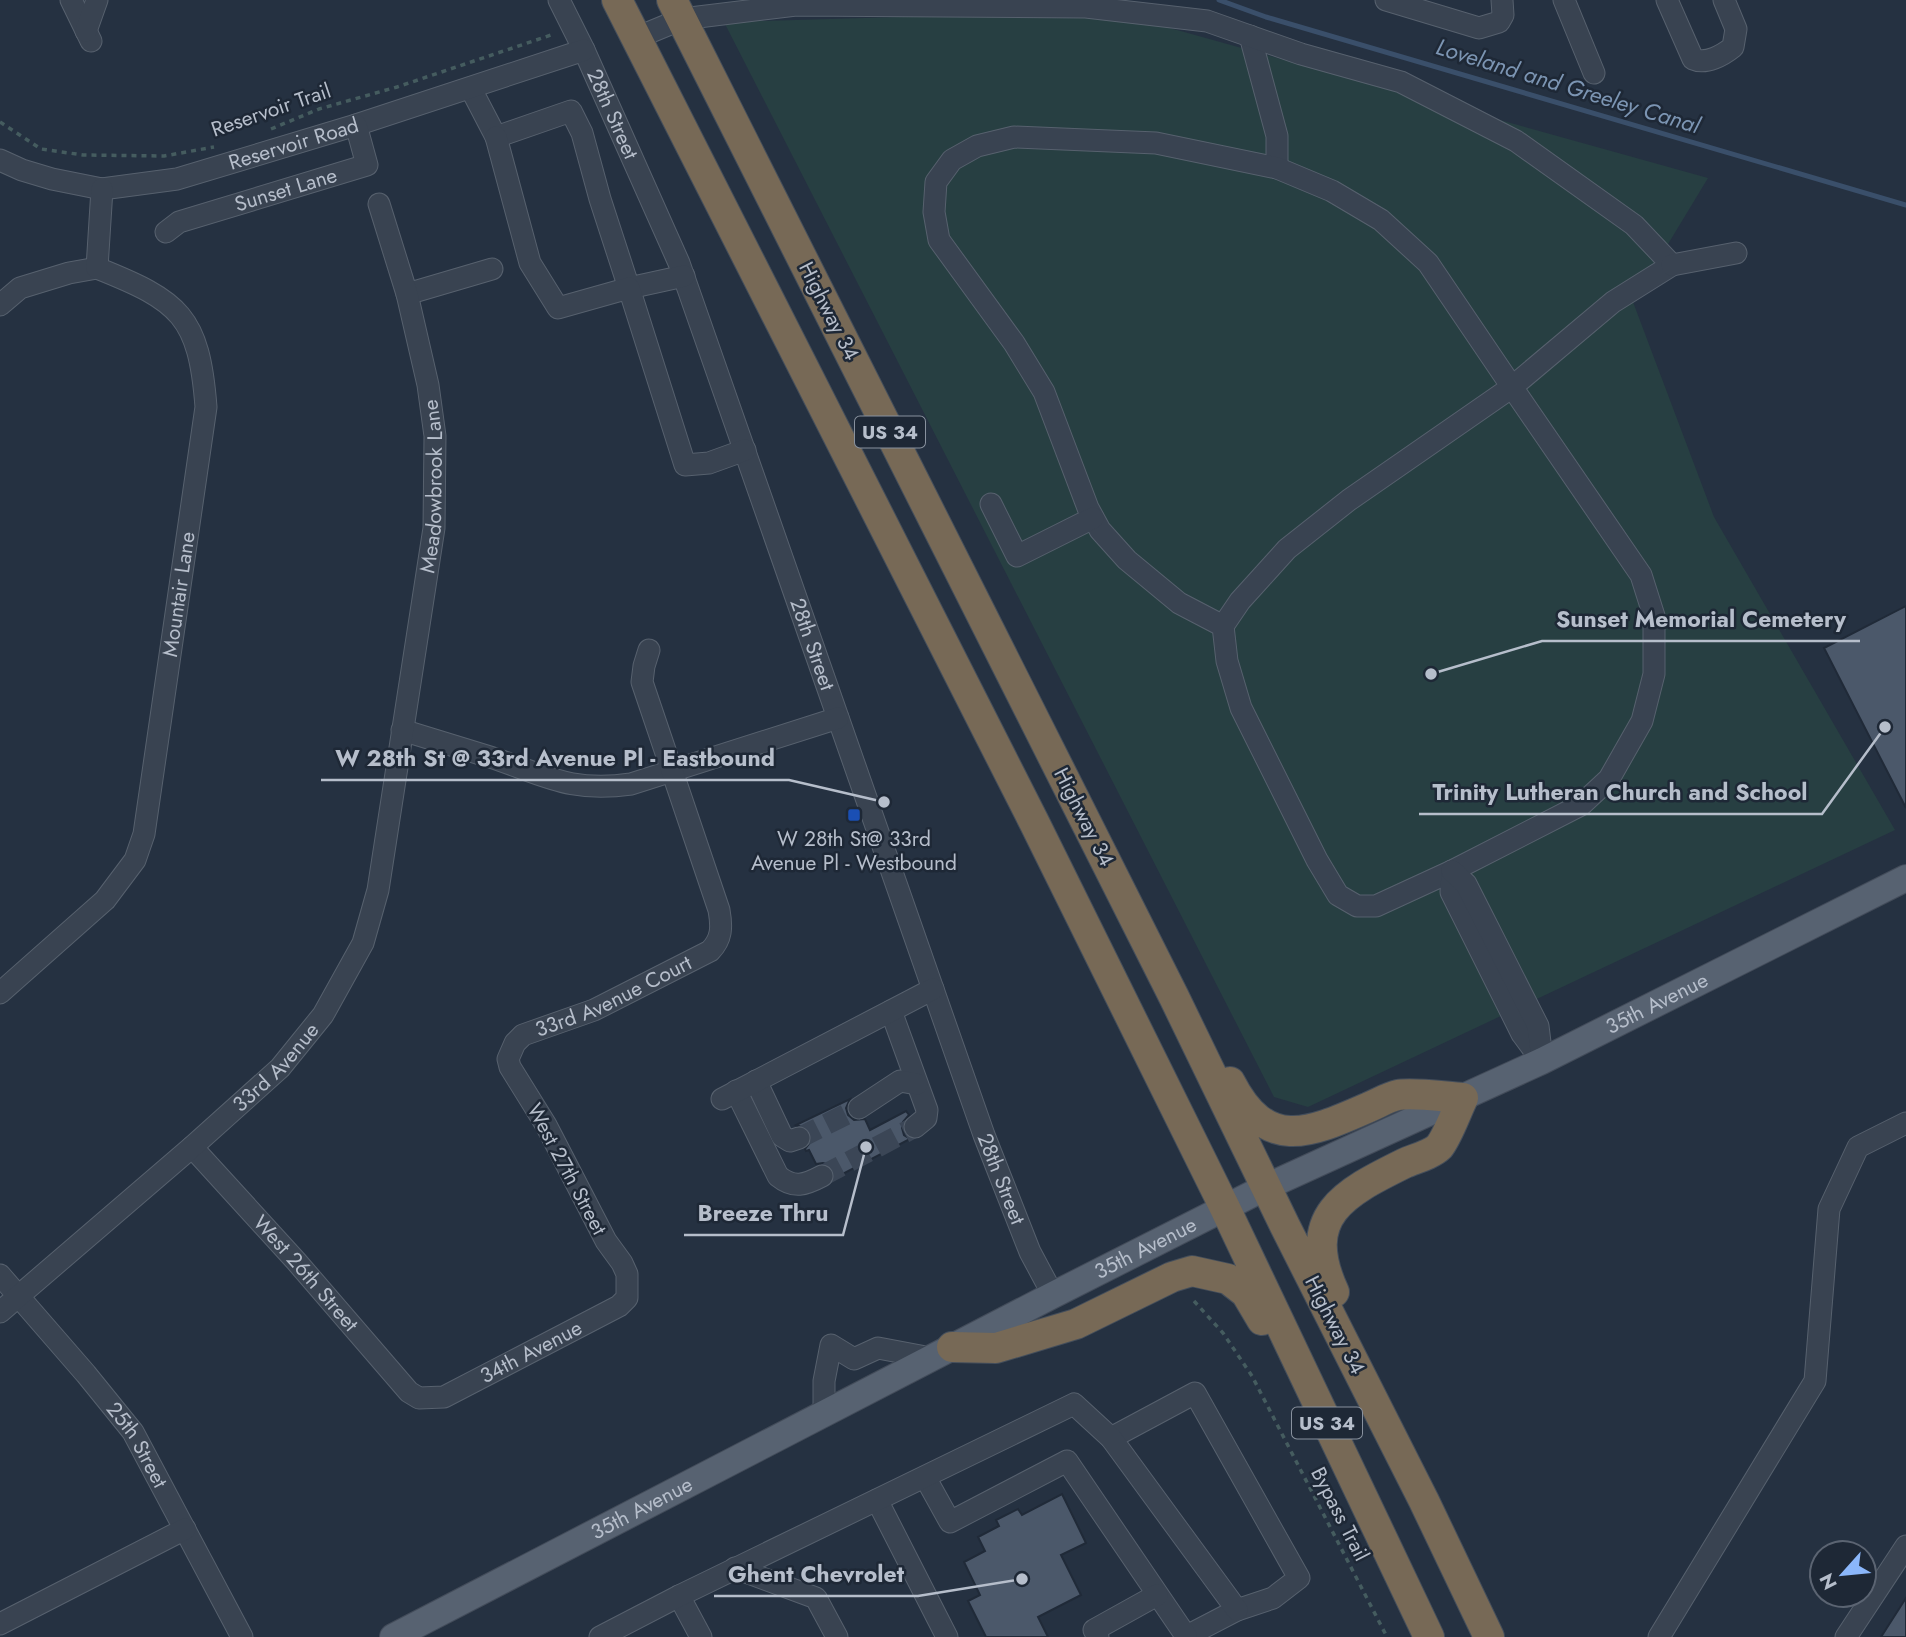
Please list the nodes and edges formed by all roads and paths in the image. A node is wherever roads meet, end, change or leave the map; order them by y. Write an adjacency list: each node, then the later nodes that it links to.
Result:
1 (71, 0): 2 (street)
2 (97, 0)
3 (559, 0): 14 (street, 28th Street)
4 (617, 0): 13 (highway, US 34)
5 (1386, 0): 6 (street)
6 (1502, 0)
7 (1564, 0): 15 (street)
8 (1667, 0): 9 (street)
9 (1724, 0)
10 (677, 9): 12 (street); 13 (street); 48 (highway, Highway 34 / US 34)
11 (551, 35): 19 (path, Reservoir Trail)
12 (1250, 36): 23 (street); 28 (street)
13 (636, 38): 62 (highway, US 34)
14 (584, 50): 16 (street, Reservoir Road); 31 (street, 28th Street)
15 (1594, 73)
16 (471, 89): 18 (street, Reservoir Road); 20 (street)
17 (0, 122): 21 (path, Reservoir Trail)
18 (356, 125): 24 (street, Reservoir Road); 26 (street, Sunset Lane)
19 (267, 131)
20 (496, 137): 32 (street); 32 (street)
21 (216, 146)
22 (0, 160): 24 (street, Reservoir Road)
23 (1277, 168): 35 (street); 38 (street)
24 (102, 189): 29 (street)
25 (379, 204): 33 (street, Meadowbrook Lane)
26 (166, 233)
27 (1736, 253): 28 (street)
28 (1672, 265): 35 (street)
29 (97, 268): 34 (street); 47 (street, Mountair Lane)
30 (492, 270): 33 (street)
31 (684, 275): 32 (street); 36 (street, 28th Street)
32 (629, 288): 36 (street)
33 (407, 294): 42 (street, Meadowbrook Lane)
34 (0, 305)
35 (1512, 387): 39 (street); 44 (street)
36 (745, 450): 41 (street, 28th Street)
37 (991, 504): 38 (street)
38 (1093, 518): 39 (street)
39 (1223, 626): 44 (street)
40 (649, 650): 43 (street)
41 (838, 718): 43 (street); 46 (street, 28th Street)
42 (402, 730): 43 (street); 59 (street, 33rd Avenue)
43 (672, 772): 50 (street, 33rd Avenue Court)
44 (1452, 871): 51 (street)
45 (1906, 878): 51 (main road, 35th Avenue)
46 (933, 989): 49 (street); 65 (street, 28th Street)
47 (0, 993)
48 (1174, 997): 54 (highway); 61 (highway, Highway 34 / US 34)
49 (891, 1010): 52 (street); 53 (street)
50 (510, 1051): 64 (street, West 27th Street)
51 (1542, 1061): 54 (main road, 35th Avenue)
52 (756, 1081): 58 (street); 60 (street)
53 (917, 1084): 55 (street); 57 (street)
54 (1463, 1098): 61 (main road, 35th Avenue); 75 (highway)
55 (859, 1108)
56 (1906, 1123): 96 (street)
57 (915, 1127)
58 (799, 1138)
59 (192, 1147): 66 (street, 33rd Avenue); 70 (street, West 26th Street)
60 (822, 1176)
61 (1266, 1187): 62 (main road, 35th Avenue); 75 (highway, Highway 34 / US 34)
62 (1225, 1208): 65 (main road, 35th Avenue); 94 (highway, US 34)
63 (0, 1275): 66 (street, 25th Street)
64 (628, 1286): 70 (street, 34th Avenue)
65 (1053, 1295): 69 (main road, 35th Avenue)
66 (18, 1296): 68 (street, 33rd Avenue); 76 (street, 25th Street)
67 (1194, 1301): 92 (path, Bypass Trail)
68 (0, 1312)
69 (942, 1352): 71 (main road, 35th Avenue); 71 (street); 93 (highway)
70 (419, 1398)
71 (824, 1413): 85 (main road, 35th Avenue)
72 (1111, 1438): 73 (street); 81 (street); 81 (street)
73 (925, 1477): 74 (street); 79 (street)
74 (877, 1500): 78 (street); 89 (street)
75 (1424, 1501): 95 (highway, Highway 34 / US 34)
76 (185, 1529): 82 (street); 84 (street, 25th Street)
77 (1906, 1546): 97 (street)
78 (735, 1569): 80 (street); 88 (street)
79 (1157, 1595): 90 (street); 91 (street)
80 (679, 1596): 83 (street); 87 (street)
81 (1237, 1610): 91 (street)
82 (0, 1624)
83 (634, 1629): 86 (street)
84 (242, 1637)
85 (393, 1637)
86 (600, 1637)
87 (701, 1637)
88 (836, 1637)
89 (947, 1637)
90 (1098, 1637)
91 (1185, 1637)
92 (1387, 1637)
93 (1416, 1637)
94 (1429, 1637)
95 (1489, 1637)
96 (1658, 1637)
97 (1846, 1637)

